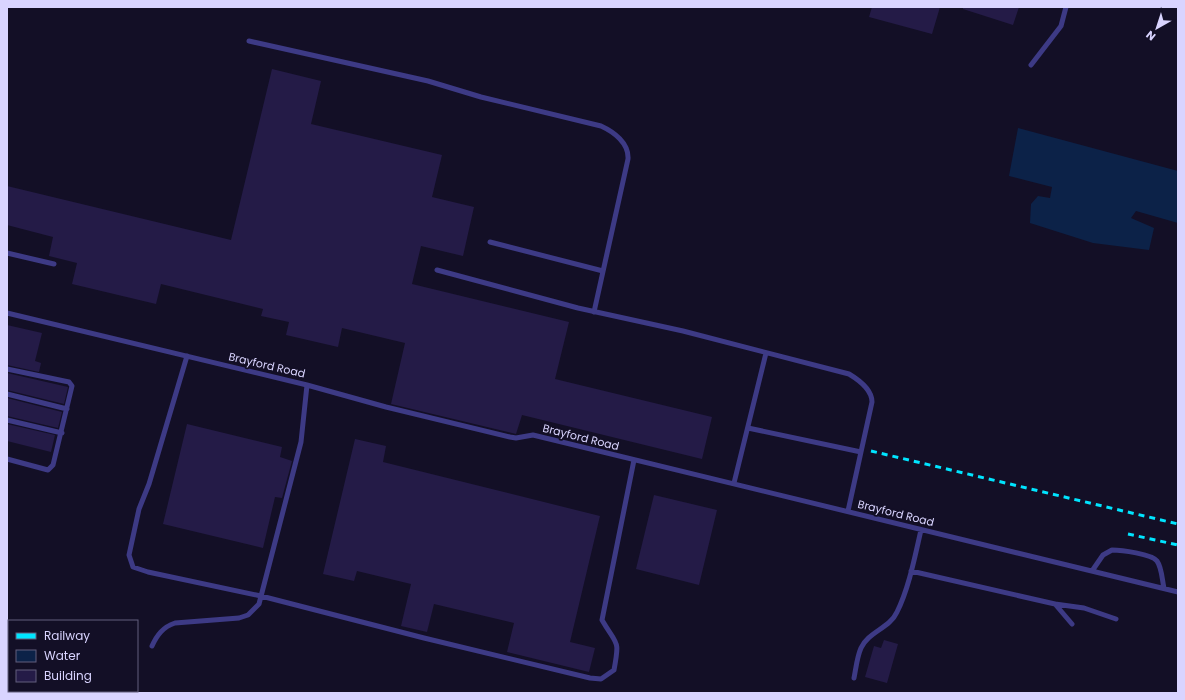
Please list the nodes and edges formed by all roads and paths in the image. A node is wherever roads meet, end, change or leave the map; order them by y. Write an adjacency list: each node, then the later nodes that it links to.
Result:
1 (1066, 7): 3 (lane)
2 (249, 41): 8 (lane)
3 (1031, 65)
4 (490, 242): 8 (lane)
5 (7, 253): 6 (lane)
6 (54, 264)
7 (437, 270): 9 (lane)
8 (603, 271): 9 (lane)
9 (594, 312): 11 (lane)
10 (7, 313): 12 (lane, Brayford Road)
11 (766, 354): 18 (lane); 20 (lane)
12 (187, 356): 14 (lane, Brayford Road); 30 (lane)
13 (7, 369): 16 (lane)
14 (307, 384): 22 (lane, Brayford Road); 30 (lane)
15 (7, 394): 16 (lane)
16 (67, 409): 19 (lane)
17 (7, 420): 19 (lane)
18 (748, 428): 20 (lane); 23 (lane)
19 (62, 433): 21 (lane)
20 (861, 452): 24 (lane)
21 (7, 459)
22 (634, 460): 23 (lane, Brayford Road); 30 (lane)
23 (734, 483): 24 (lane, Brayford Road)
24 (848, 511): 25 (lane, Brayford Road)
25 (921, 530): 26 (lane); 27 (lane, Brayford Road)
26 (911, 571): 31 (lane); 35 (lane)
27 (1092, 571): 28 (lane, Brayford Road); 28 (lane)
28 (1164, 588): 29 (lane, Brayford Road)
29 (1178, 592)
30 (261, 596): 34 (lane)
31 (1055, 604): 32 (lane); 33 (lane)
32 (1116, 619)
33 (1072, 624)
34 (152, 646)
35 (854, 678)

